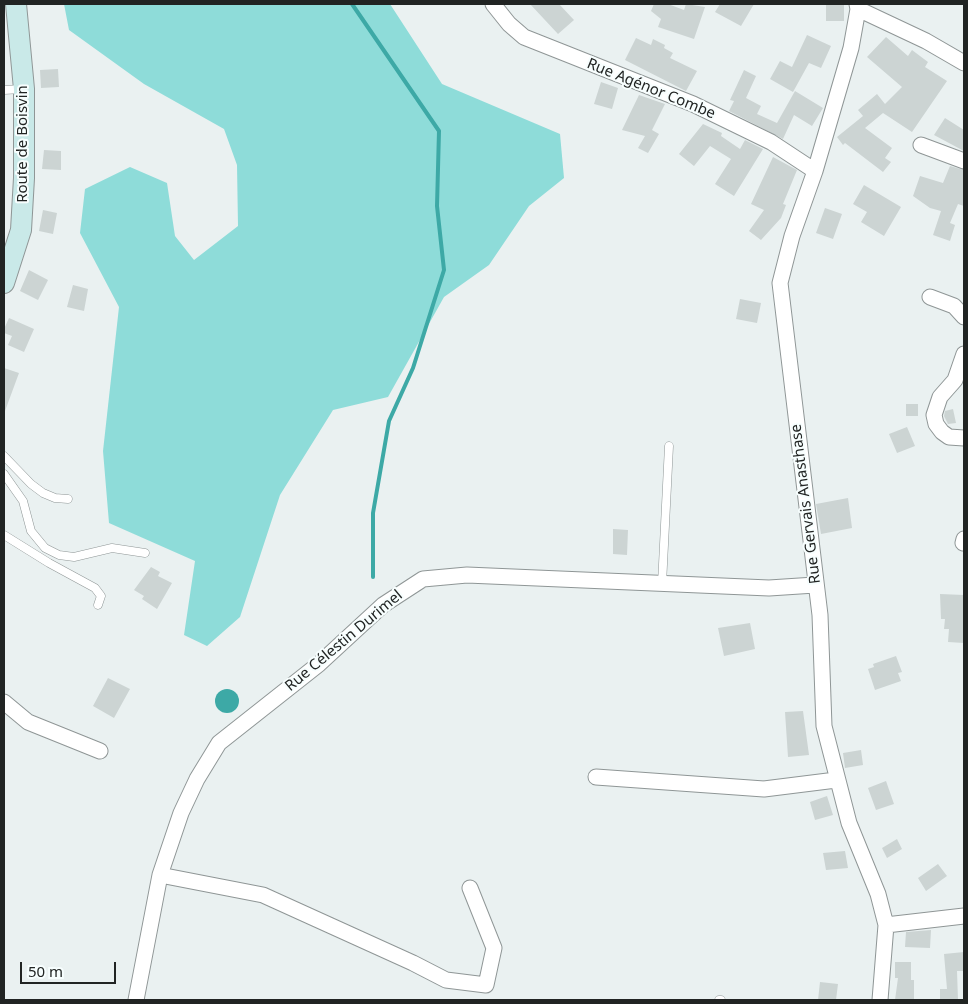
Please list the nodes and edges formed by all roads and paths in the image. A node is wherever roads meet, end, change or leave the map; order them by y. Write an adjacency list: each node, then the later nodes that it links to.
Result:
1 (16, 4): 5 (main road, Route de Boisvin)
2 (494, 4): 9 (street, Rue Agénor Combe)
3 (858, 6): 4 (street); 9 (street, Rue Gervais Anasthase)
4 (964, 63)
5 (24, 89): 6 (lane); 10 (main road, Route de Boisvin)
6 (4, 90)
7 (921, 145): 8 (street)
8 (964, 161)
9 (815, 171): 22 (street, Rue Gervais Anasthase)
10 (4, 283)
11 (930, 297): 12 (street)
12 (964, 317)
13 (964, 354): 14 (street)
14 (964, 438)
15 (669, 446): 21 (lane)
16 (4, 456): 18 (lane)
17 (4, 474): 20 (lane)
18 (68, 499)
19 (4, 535): 23 (lane)
20 (145, 554)
21 (662, 584): 22 (street, Rue Célestin Durimel); 28 (street, Rue Célestin Durimel)
22 (816, 585): 27 (street, Rue Gervais Anasthase)
23 (98, 605)
24 (4, 702): 25 (street)
25 (100, 751)
26 (596, 777): 27 (street)
27 (836, 780): 31 (street, Rue Gervais Anasthase)
28 (160, 875): 29 (street); 32 (street, Rue Célestin Durimel)
29 (470, 888)
30 (964, 916): 31 (street)
31 (886, 925): 33 (street, Rue Gervais Anasthase)
32 (136, 1000)
33 (880, 1000)

